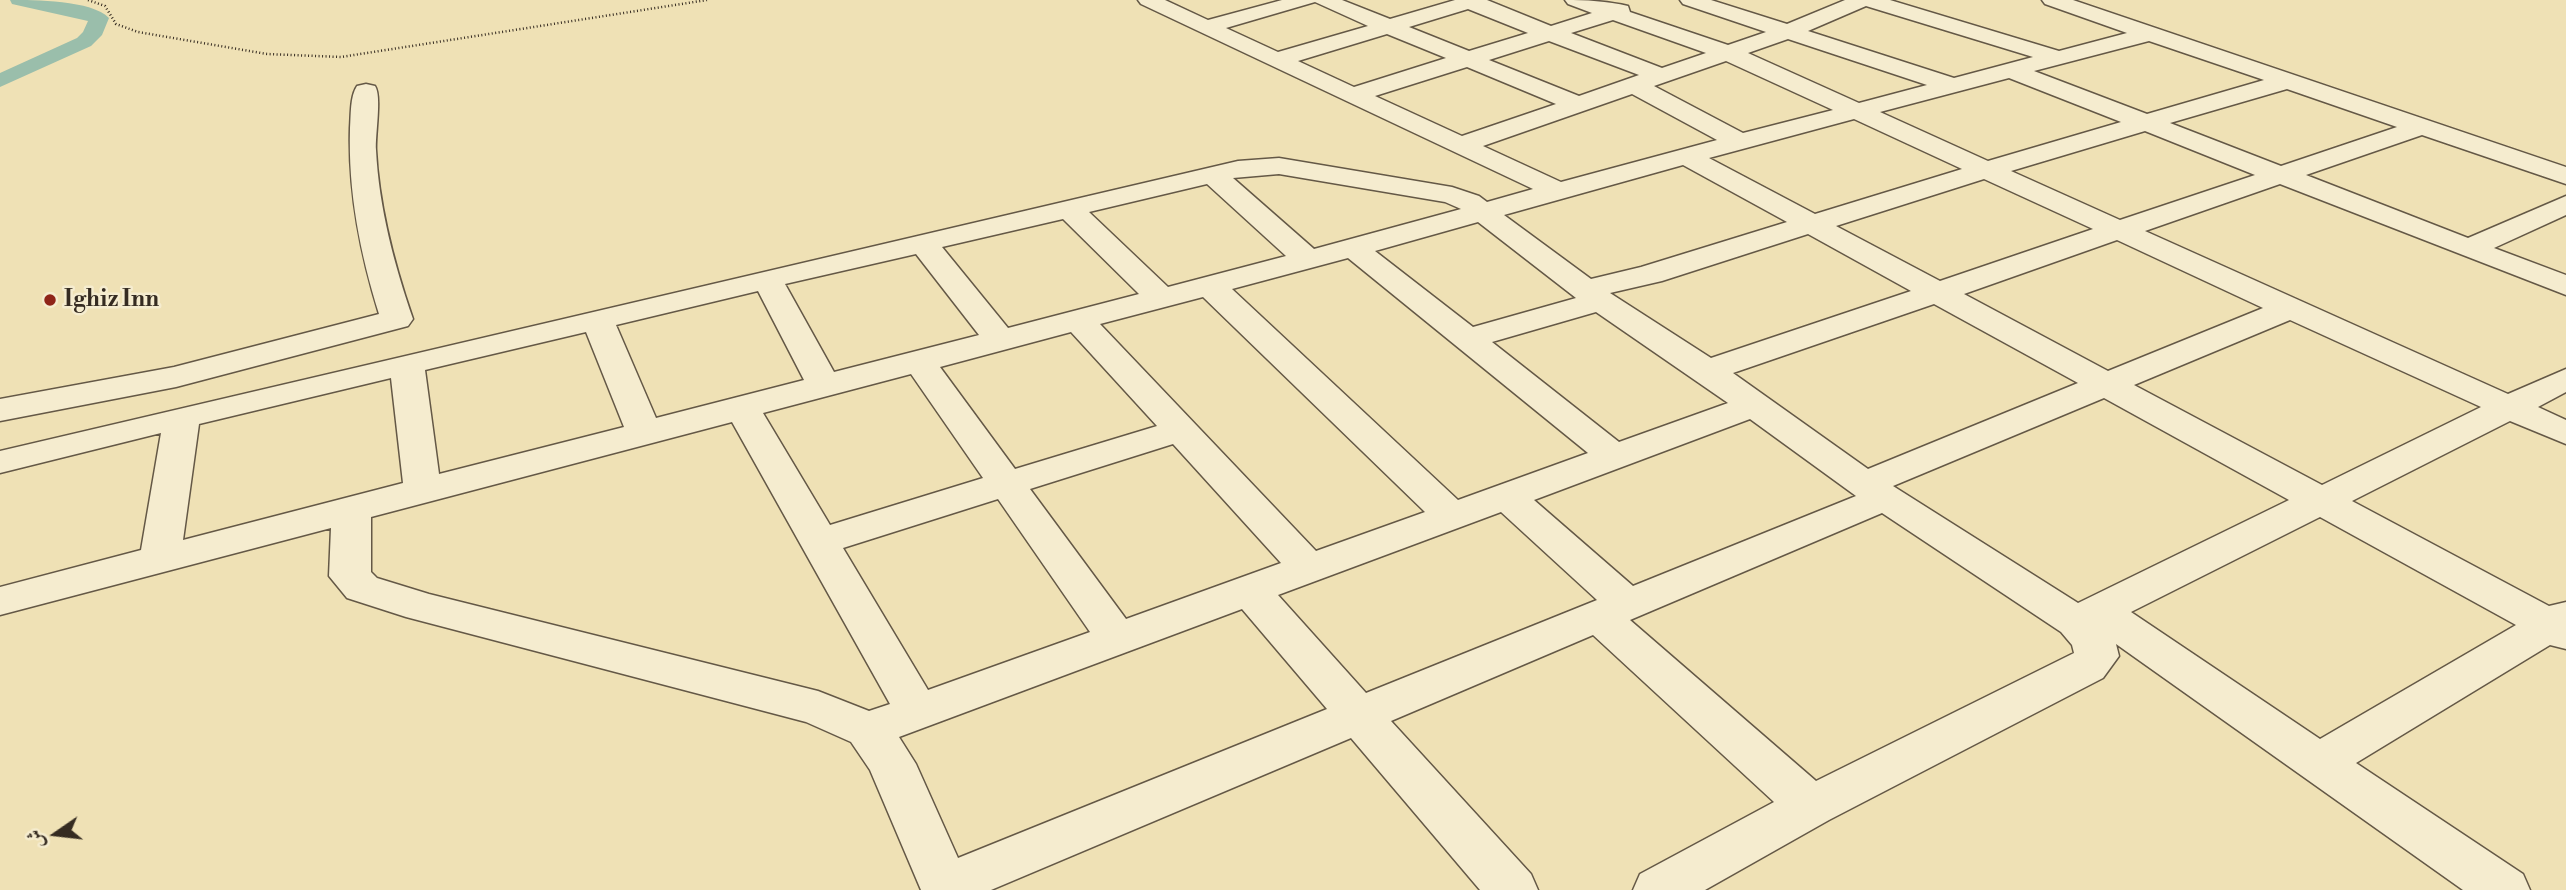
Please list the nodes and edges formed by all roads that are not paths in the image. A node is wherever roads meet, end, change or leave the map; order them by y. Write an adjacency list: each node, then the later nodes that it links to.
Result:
1 (1306, 0): 13 (street)
2 (1324, 0): 12 (street)
3 (1575, 0): 11 (street)
4 (1690, 0): 14 (street)
5 (1863, 0): 14 (street)
6 (1868, 0): 18 (street)
7 (2052, 0): 16 (street)
8 (1154, 1): 13 (street)
9 (1472, 1): 12 (street); 15 (street)
10 (1644, 3): 11 (street)
11 (1614, 13): 15 (street); 17 (street)
12 (1388, 26): 19 (street); 20 (street)
13 (1206, 27): 20 (street)
14 (1787, 32): 17 (street); 25 (street)
15 (1548, 33): 19 (street); 22 (street)
16 (2148, 34): 18 (street); 23 (street)
17 (1726, 52): 22 (street); 29 (street)
18 (2056, 57): 21 (street)
19 (1466, 59): 27 (street); 28 (street)
20 (1276, 60): 27 (street)
21 (2010, 70): 25 (street); 30 (street)
22 (1660, 75): 24 (street)
23 (2287, 81): 30 (street); 31 (street)
24 (1634, 85): 28 (street); 32 (street)
25 (1951, 85): 29 (street)
26 (366, 91): 69 (street)
27 (1353, 95): 33 (street)
28 (1580, 105): 33 (street)
29 (1857, 111): 32 (street); 35 (street)
30 (2147, 123): 35 (street); 37 (street)
31 (2421, 127): 37 (street); 38 (street)
32 (1741, 142): 34 (street)
33 (1461, 145): 39 (street)
34 (1686, 156): 39 (street); 43 (street)
35 (1986, 170): 43 (street); 44 (street)
36 (1213, 175): 41 (street); 42 (street); 48 (street)
37 (2281, 175): 44 (street); 47 (street)
38 (2566, 176)
39 (1559, 191): 42 (street)
40 (2566, 204): 47 (street)
41 (1068, 208): 45 (street); 54 (street)
42 (1482, 213): 46 (street); 53 (street)
43 (1811, 224): 52 (street); 53 (street)
44 (2119, 230): 52 (street); 55 (street)
45 (922, 242): 49 (street); 59 (street)
46 (1353, 248): 48 (street); 58 (street)
47 (2469, 248): 51 (street)
48 (1308, 260): 50 (street)
49 (767, 279): 56 (street); 65 (street)
50 (1209, 285): 54 (street); 82 (street)
51 (2566, 286)
52 (1937, 293): 62 (street); 64 (street)
53 (1593, 296): 58 (street); 62 (street)
54 (1161, 299): 57 (street)
55 (2290, 308): 64 (street); 67 (street)
56 (597, 319): 61 (street); 73 (street)
57 (1077, 320): 59 (street); 71 (street)
58 (1467, 339): 74 (street)
59 (1000, 340): 60 (street)
60 (919, 362): 65 (street); 76 (street)
61 (407, 365): 70 (street); 78 (street)
62 (1707, 372): 66 (street)
63 (2566, 379): 67 (street)
64 (2107, 385): 77 (street); 80 (street)
65 (825, 387): 68 (street)
66 (1752, 406): 74 (street); 77 (street)
67 (2510, 407): 72 (street); 80 (street)
68 (742, 408): 73 (street); 83 (street)
69 (0, 410)
70 (182, 417): 75 (street); 84 (street)
71 (1181, 430): 76 (street); 85 (street)
72 (2566, 433)
73 (645, 434): 78 (street)
74 (1614, 456): 79 (street)
75 (0, 462)
76 (1007, 486): 83 (street); 91 (street)
77 (1875, 490): 88 (street); 89 (street)
78 (423, 493): 81 (street)
79 (1506, 496): 82 (street); 88 (street)
80 (2321, 501): 89 (street); 90 (street)
81 (351, 511): 84 (street); 94 (street)
82 (1451, 516): 85 (street)
83 (818, 542): 92 (street)
84 (160, 559): 87 (street)
85 (1309, 568): 86 (street)
86 (1249, 590): 91 (street); 93 (street)
87 (0, 601)
88 (1613, 610): 93 (street); 96 (street)
89 (2087, 617): 95 (street); 96 (street)
90 (2560, 625): 95 (street)
91 (1117, 638): 92 (street)
92 (917, 711): 94 (street)
93 (1358, 716): 97 (street); 98 (street)
94 (868, 730): 97 (street)
95 (2319, 762): 100 (street)
96 (1811, 806): 99 (street)
97 (946, 888)
98 (1512, 890)
99 (1659, 890)
100 (2504, 890)

